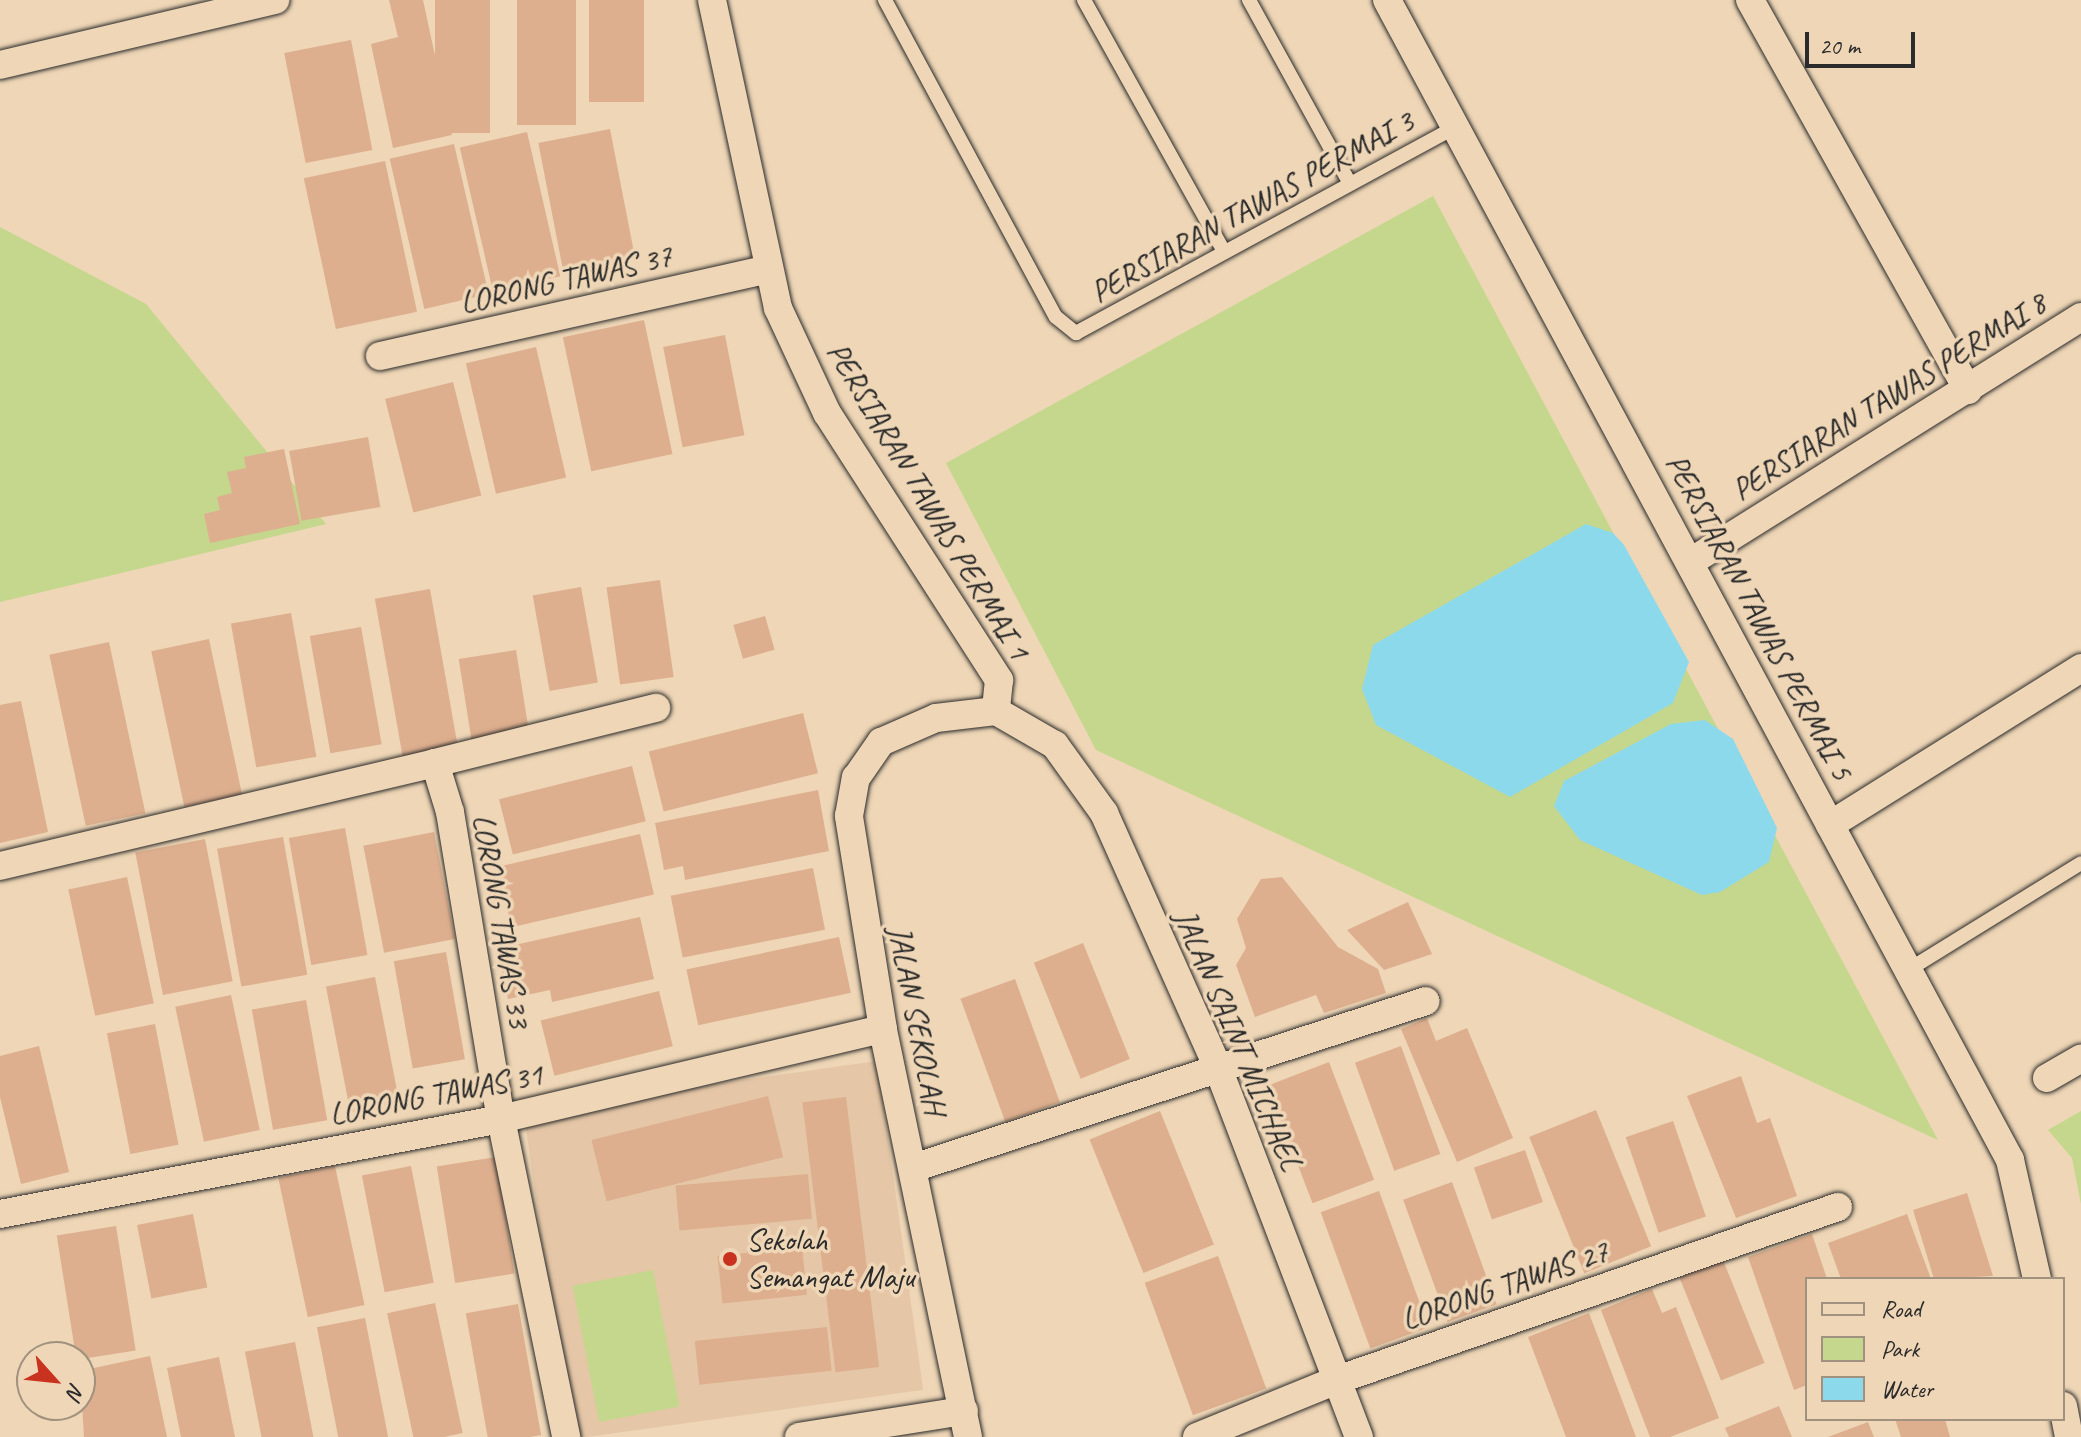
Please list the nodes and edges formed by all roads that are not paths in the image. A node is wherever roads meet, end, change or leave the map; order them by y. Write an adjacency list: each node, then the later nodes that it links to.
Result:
1 (275, 0): 8 (street)
2 (712, 0): 12 (street, PERSIARAN TAWAS PERMAI 1)
3 (885, 0): 11 (lane, PERSIARAN TAWAS PERMAI 3)
4 (1084, 0): 11 (lane)
5 (1249, 0): 10 (lane)
6 (1387, 0): 9 (street, PERSIARAN TAWAS PERMAI 5)
7 (1750, 0): 15 (street)
8 (0, 65)
9 (1455, 127): 10 (lane, PERSIARAN TAWAS PERMAI 3); 16 (street, PERSIARAN TAWAS PERMAI 5)
10 (1348, 180): 11 (lane, PERSIARAN TAWAS PERMAI 3)
11 (1223, 250)
12 (766, 270): 14 (street, LORONG TAWAS 37); 18 (street, PERSIARAN TAWAS PERMAI 1)
13 (2081, 317): 15 (street, PERSIARAN TAWAS PERMAI 8)
14 (380, 356)
15 (1968, 390): 16 (street, PERSIARAN TAWAS PERMAI 8)
16 (1692, 561): 21 (street, PERSIARAN TAWAS PERMAI 5)
17 (2081, 668): 21 (street)
18 (999, 702): 26 (street, JALAN SEKOLAH); 28 (street, JALAN SAINT MICHAEL)
19 (656, 708): 20 (street)
20 (435, 763): 23 (street); 30 (street, LORONG TAWAS 33)
21 (1830, 825): 24 (street, PERSIARAN TAWAS PERMAI 5)
22 (2081, 863): 24 (lane)
23 (0, 866)
24 (1908, 970): 34 (street, PERSIARAN TAWAS PERMAI 5)
25 (1426, 1001): 28 (street)
26 (883, 1029): 30 (street, LORONG TAWAS 31); 31 (street, JALAN SEKOLAH)
27 (2081, 1058): 29 (street)
28 (1218, 1068): 31 (street); 35 (street, JALAN SAINT MICHAEL)
29 (2047, 1078)
30 (501, 1119): 33 (street, LORONG TAWAS 31); 38 (street, LORONG TAWAS 33)
31 (913, 1168): 37 (street, JALAN SEKOLAH)
32 (1838, 1207): 35 (street, LORONG TAWAS 27)
33 (0, 1214)
34 (2037, 1277)
35 (1337, 1380): 40 (street, LORONG TAWAS 27); 41 (street, JALAN SAINT MICHAEL)
36 (2065, 1416): 42 (street)
37 (966, 1424): 39 (street)
38 (566, 1437)
39 (799, 1437)
40 (1197, 1437)
41 (1359, 1437)
42 (2069, 1437)

